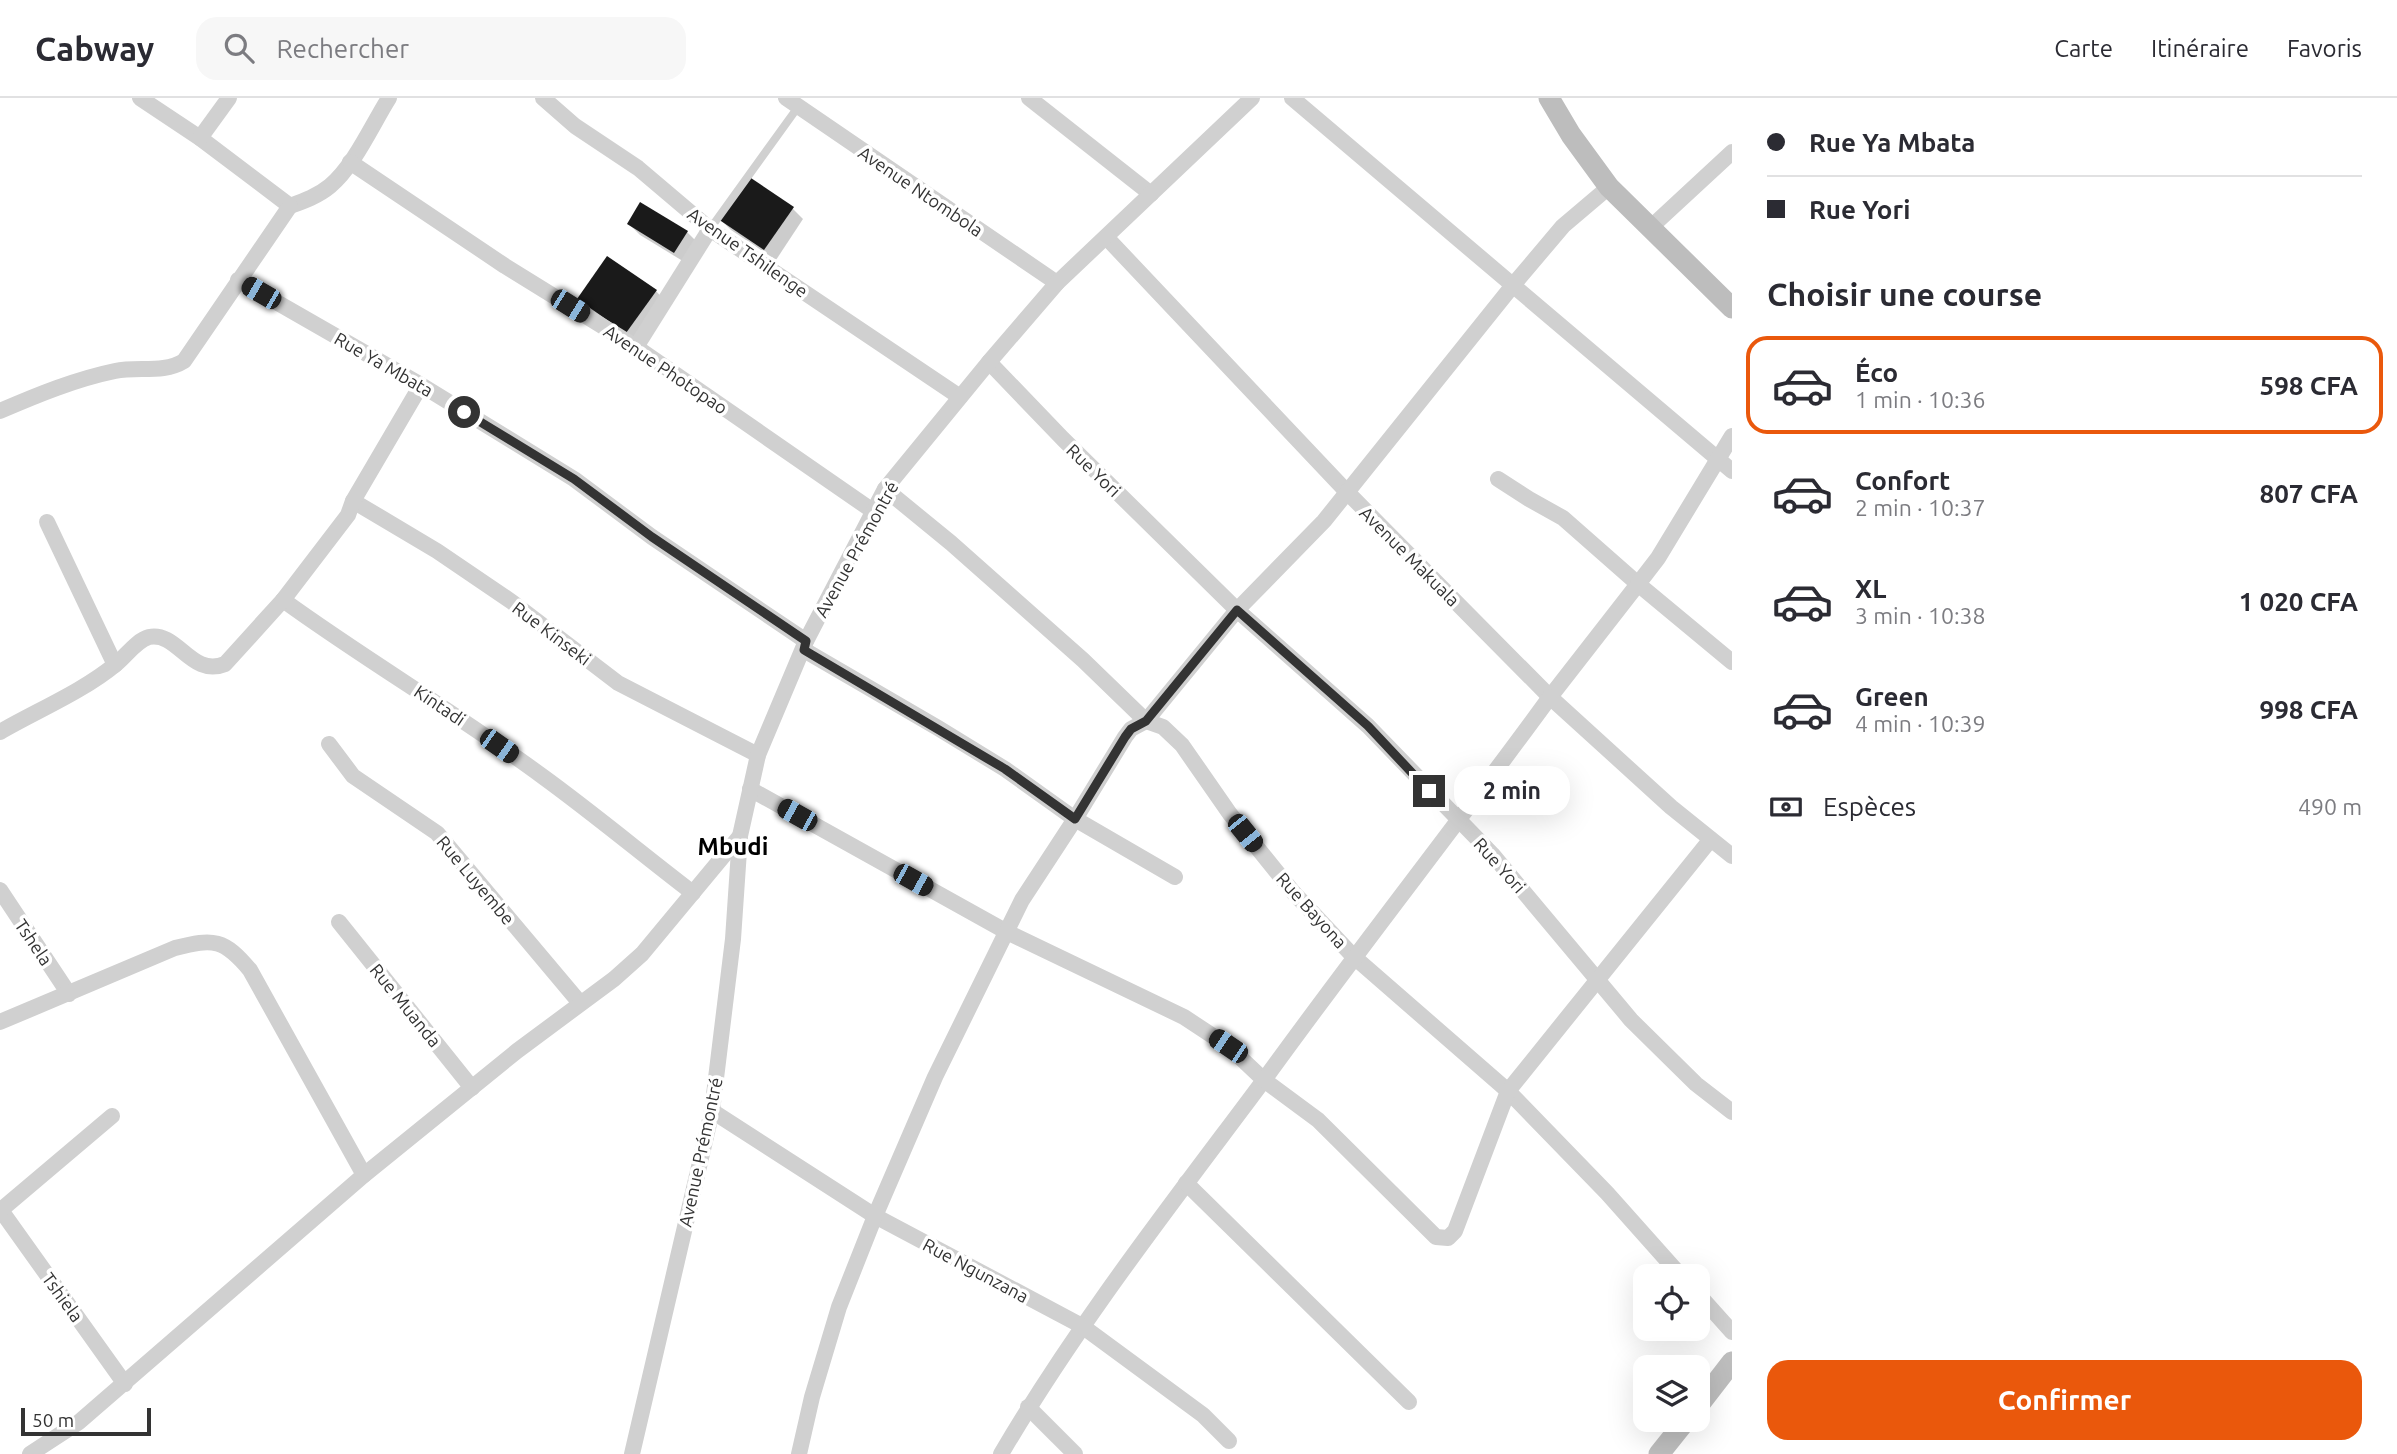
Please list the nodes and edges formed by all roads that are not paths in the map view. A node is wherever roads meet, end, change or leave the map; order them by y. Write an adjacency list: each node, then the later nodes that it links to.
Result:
1 (141, 98): 10 (street)
2 (229, 98): 10 (street)
3 (389, 98): 12 (street)
4 (542, 98): 17 (street, Avenue Tshilenge)
5 (1029, 98): 14 (street)
6 (1252, 98): 14 (street, Avenue Prémontré)
7 (1293, 98): 21 (street)
8 (1549, 98): 13 (street)
9 (797, 101): 17 (lane); 20 (street, Avenue Ntombola)
10 (200, 138): 15 (street)
11 (1732, 152): 16 (street)
12 (350, 162): 15 (street); 23 (street, Avenue Photopao)
13 (1609, 187): 16 (street); 21 (street)
14 (1151, 194): 18 (street, Avenue Prémontré)
15 (290, 206): 19 (street)
16 (1650, 228): 22 (street)
17 (710, 229): 23 (street); 26 (street, Avenue Tshilenge)
18 (1106, 237): 20 (street, Avenue Prémontré); 33 (street, Avenue Makuala)
19 (238, 280): 25 (street, Rue Ya Mbata); 27 (street)
20 (1057, 284): 24 (street, Avenue Prémontré)
21 (1514, 284): 29 (street); 33 (street)
22 (1730, 302)
23 (636, 347): 35 (street, Avenue Photopao)
24 (989, 362): 26 (street, Avenue Prémontré); 39 (street, Rue Yori)
25 (421, 385): 34 (street); 40 (street, Rue Ya Mbata)
26 (960, 397): 32 (street, Avenue Prémontré)
27 (0, 411)
28 (1732, 436): 29 (street)
29 (1719, 459): 30 (street); 37 (street)
30 (1732, 471)
31 (1498, 479): 37 (street)
32 (885, 489): 35 (street, Avenue Prémontré); 44 (street, Rue Bayona)
33 (1347, 492): 39 (street); 43 (street, Avenue Makuala)
34 (353, 501): 38 (street); 47 (street, Rue Kinseki)
35 (873, 511): 40 (street, Avenue Prémontré)
36 (47, 522): 42 (street)
37 (1638, 584): 41 (street); 43 (street)
38 (283, 600): 42 (street); 56 (street, Kintadi)
39 (1237, 610): 44 (street); 50 (street, Rue Yori)
40 (805, 646): 47 (street, Avenue Prémontré); 49 (street, Rue Ya Mbata)
41 (1732, 662)
42 (115, 665): 45 (street)
43 (1550, 697): 50 (street); 52 (street, Avenue Makuala)
44 (1146, 721): 49 (street); 59 (street, Rue Bayona)
45 (0, 732)
46 (329, 744): 62 (street, Rue Luyembe)
47 (758, 755): 48 (street, Avenue Prémontré)
48 (750, 789): 51 (street, Avenue Prémontré); 58 (street)
49 (1075, 819): 54 (street, Rue Ya Mbata); 58 (street)
50 (1460, 821): 59 (street); 60 (street, Rue Yori)
51 (740, 836): 56 (street); 67 (street, Avenue Prémontré)
52 (1711, 839): 53 (street, Avenue Makuala); 60 (street)
53 (1732, 856)
54 (1175, 877)
55 (0, 890): 61 (street, Tshela)
56 (693, 893): 62 (street)
57 (339, 922): 65 (street, Rue Muanda)
58 (1007, 932): 64 (street); 73 (street)
59 (1353, 956): 64 (street); 66 (street, Rue Bayona)
60 (1598, 980): 66 (street); 68 (street, Rue Yori)
61 (69, 994): 63 (street); 70 (street)
62 (580, 1003): 65 (street)
63 (0, 1022)
64 (1264, 1080): 66 (street); 71 (street)
65 (472, 1088): 70 (street)
66 (1508, 1091): 74 (street, Rue Bayona)
67 (712, 1111): 73 (street, Rue Ngunzana); 86 (street, Avenue Prémontré)
68 (1732, 1112)
69 (112, 1116): 72 (street)
70 (365, 1175): 79 (street)
71 (1186, 1183): 76 (street); 81 (street)
72 (0, 1210): 79 (street, Tshiela)
73 (875, 1216): 76 (street, Rue Ngunzana); 87 (street)
74 (1670, 1264)
75 (1710, 1307): 77 (street)
76 (1082, 1326): 82 (street); 84 (street, Rue Ngunzana)
77 (1732, 1332)
78 (1732, 1362): 80 (street)
79 (125, 1384): 85 (street)
80 (1710, 1390)
81 (1409, 1402)
82 (1028, 1407): 88 (street); 89 (street)
83 (1677, 1432): 90 (street)
84 (1229, 1441)
85 (30, 1454)
86 (632, 1454)
87 (799, 1454)
88 (1001, 1454)
89 (1075, 1454)
90 (1659, 1454)

